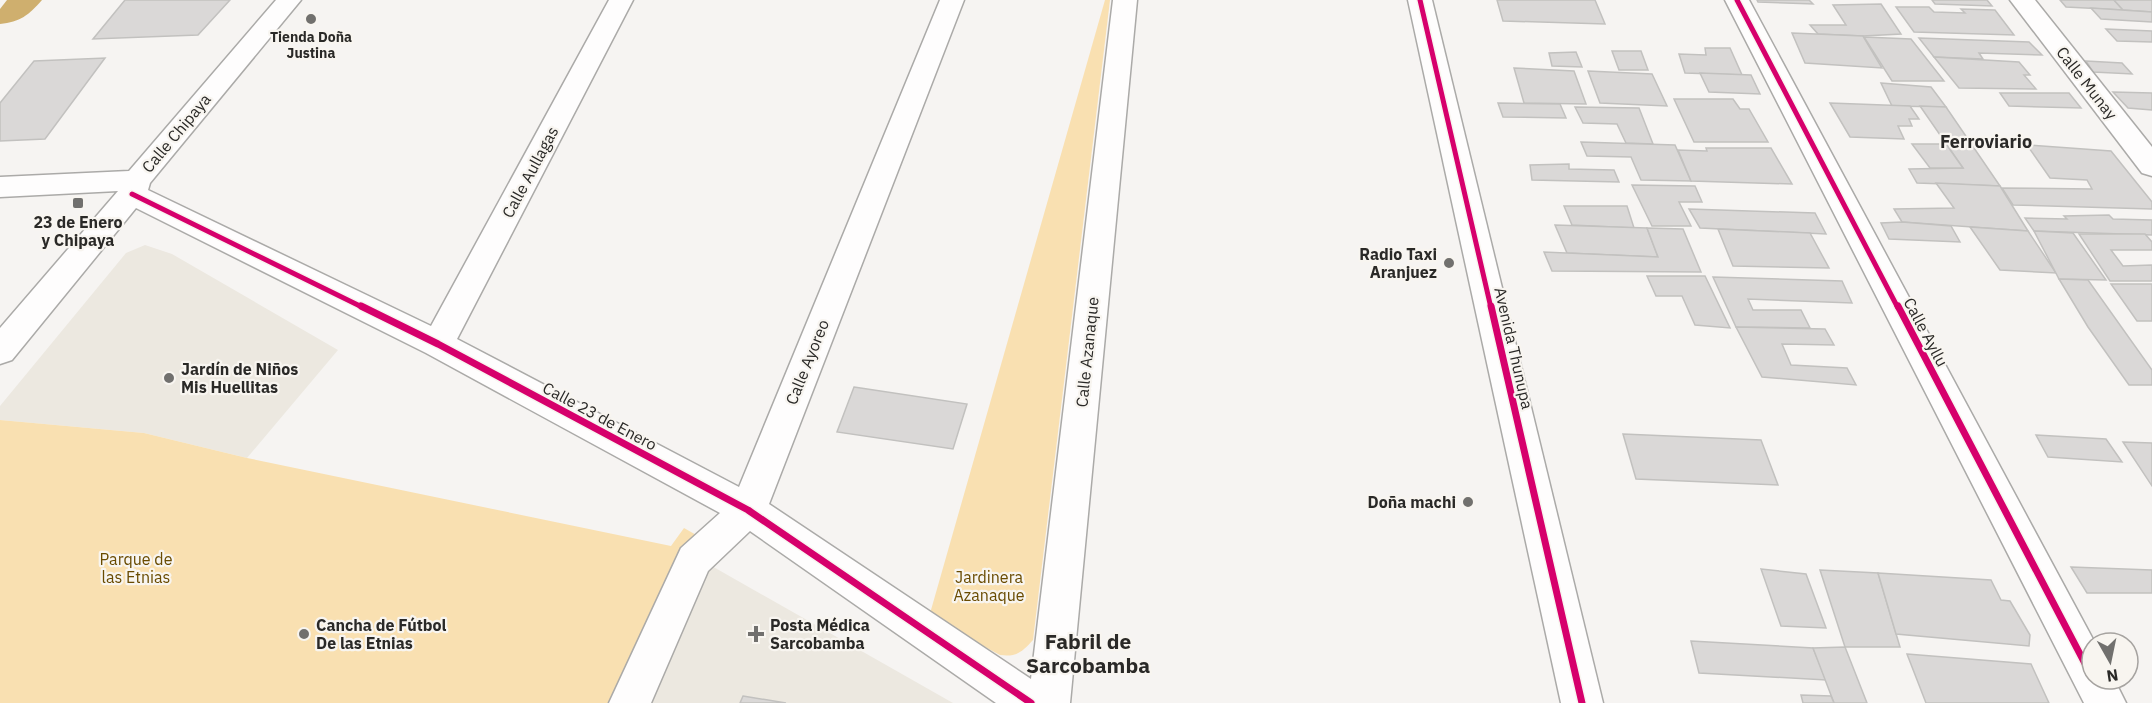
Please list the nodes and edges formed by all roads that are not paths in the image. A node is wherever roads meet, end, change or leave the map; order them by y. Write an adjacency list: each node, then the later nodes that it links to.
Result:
1 (289, 0): 10 (street, Calle Chipaya)
2 (621, 0): 11 (street, Calle Aullagas)
3 (952, 0): 13 (street, Calle Ayoreo)
4 (1125, 0): 17 (street, Calle Azanaque)
5 (1420, 0): 18 (street, Avenida Thunupa)
6 (1737, 0): 14 (street, Calle Ayllu)
7 (2022, 0): 8 (street, Calle Munay)
8 (2152, 166)
9 (0, 187): 10 (street, Calle 23 de Enero)
10 (134, 187): 11 (street, Calle 23 de Enero); 12 (street, Calle Chipaya)
11 (438, 344): 13 (street, Calle 23 de Enero)
12 (0, 351)
13 (748, 510): 15 (street, Calle Ayoreo); 16 (street, Calle 23 de Enero)
14 (2080, 655)
15 (630, 703)
16 (1031, 703)
17 (1049, 703)
18 (1582, 703)

